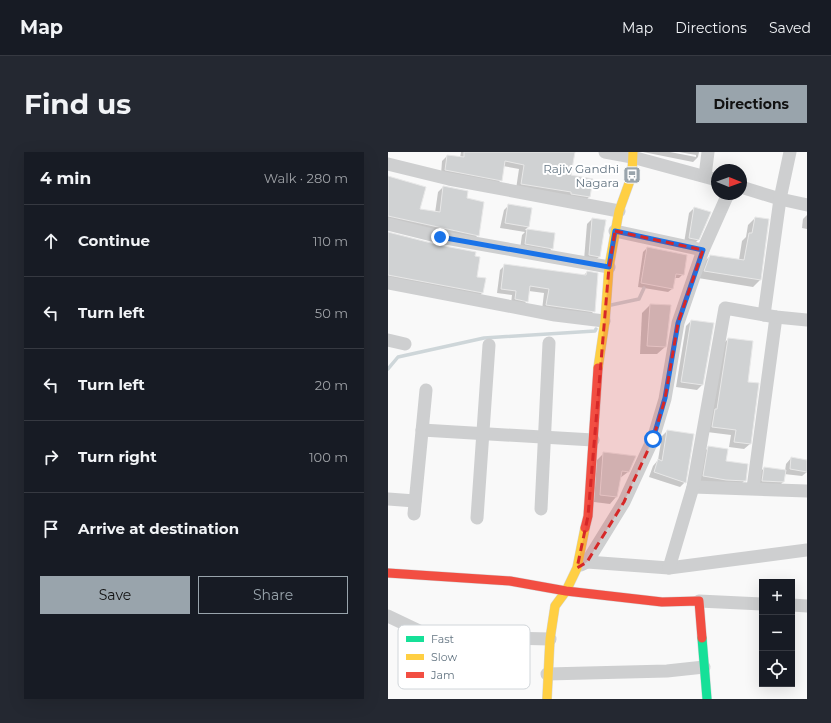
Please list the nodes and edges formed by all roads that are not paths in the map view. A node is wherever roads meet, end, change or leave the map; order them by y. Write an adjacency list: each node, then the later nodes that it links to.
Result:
1 (605, 152): 4 (street)
2 (708, 152): 6 (street)
3 (790, 152): 8 (street)
4 (633, 154): 6 (street); 11 (street)
5 (388, 164): 11 (street)
6 (711, 178)
7 (747, 189): 8 (street)
8 (780, 199): 10 (street); 17 (street)
9 (725, 200): 14 (street)
10 (807, 205)
11 (619, 211): 13 (street)
12 (388, 224): 15 (street)
13 (615, 231): 14 (street); 15 (street)
14 (703, 250): 38 (street)
15 (609, 267): 18 (street)
16 (388, 283): 18 (street)
17 (770, 316): 19 (street); 29 (street); 30 (street)
18 (602, 318): 28 (street)
19 (807, 320)
20 (388, 340): 22 (street)
21 (549, 343): 27 (street)
22 (405, 344)
23 (489, 345): 26 (street)
24 (426, 390): 25 (street)
25 (422, 430): 26 (street); 33 (street)
26 (482, 433): 27 (street); 36 (street)
27 (545, 437): 28 (street); 34 (street)
28 (593, 440): 38 (street)
29 (694, 487): 30 (street); 39 (street)
30 (753, 488): 31 (street)
31 (807, 491)
32 (388, 499): 33 (street)
33 (415, 501): 35 (street)
34 (541, 509)
35 (414, 514)
36 (477, 518)
37 (807, 550): 39 (street)
38 (582, 565): 39 (street); 41 (street)
39 (669, 568)
40 (388, 573): 41 (street)
41 (566, 591): 42 (street); 49 (street)
42 (699, 601): 43 (street); 50 (street)
43 (759, 604)
44 (795, 605): 45 (street)
45 (807, 606)
46 (388, 616): 47 (street)
47 (407, 625)
48 (530, 638): 49 (street)
49 (550, 639): 51 (street)
50 (704, 667): 51 (street); 53 (street)
51 (547, 674): 52 (street)
52 (547, 699)
53 (707, 699)

